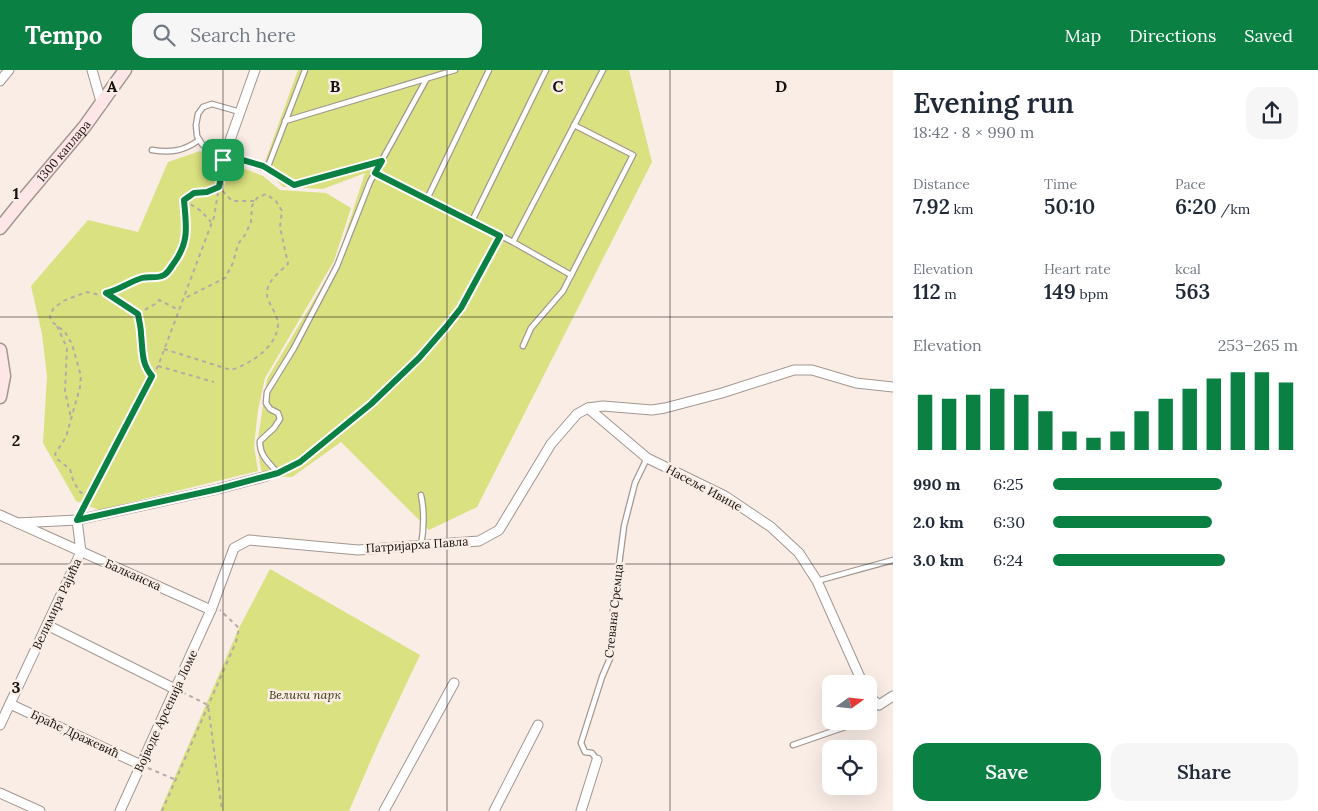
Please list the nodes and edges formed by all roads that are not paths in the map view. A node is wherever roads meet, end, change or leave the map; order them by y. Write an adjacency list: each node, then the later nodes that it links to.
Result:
1 (9, 70): 11 (street)
2 (92, 70): 12 (street)
3 (124, 70): 12 (street, 1300 каплара)
4 (255, 70): 13 (street)
5 (305, 70): 14 (lane)
6 (455, 70): 10 (lane)
7 (489, 70): 22 (lane)
8 (546, 70): 23 (lane)
9 (603, 70): 15 (lane)
10 (426, 80): 14 (lane); 19 (lane)
11 (0, 82)
12 (102, 105): 24 (street, 1300 каплара)
13 (240, 112): 16 (lane); 18 (street)
14 (285, 121): 20 (lane)
15 (574, 125): 25 (lane); 26 (lane)
16 (199, 140): 17 (lane); 18 (lane)
17 (152, 150)
18 (224, 158): 20 (lane)
19 (382, 161): 20 (lane); 21 (lane)
20 (268, 169)
21 (375, 173): 22 (lane); 34 (lane)
22 (427, 199): 23 (lane)
23 (472, 222): 25 (lane)
24 (0, 228)
25 (512, 242): 26 (lane)
26 (571, 275): 27 (lane)
27 (523, 346)
28 (0, 350): 30 (street)
29 (893, 387): 31 (street)
30 (0, 398)
31 (588, 408): 33 (street, Насеље Ивице); 40 (street, Патријарха Павла)
32 (326, 441): 34 (lane)
33 (647, 458): 43 (street, Насеље Ивице); 56 (lane, Стевана Сремца)
34 (278, 473): 35 (lane)
35 (267, 476): 38 (street)
36 (421, 495): 40 (lane)
37 (0, 515): 39 (street, Балканска)
38 (77, 520): 39 (street); 41 (street, Велимира Рајића)
39 (17, 524): 41 (street, Балканска)
40 (421, 546): 44 (street, Патријарха Павла)
41 (81, 552): 44 (street, Балканска); 45 (street, Велимира Рајића)
42 (893, 560): 43 (lane)
43 (817, 581): 46 (street, Насеље Ивице)
44 (212, 607): 48 (street, Војводе Арсенија Ломе)
45 (47, 625): 48 (street); 50 (street, Велимира Рајића)
46 (859, 675)
47 (454, 683): 61 (street)
48 (175, 689): 57 (street, Војводе Арсенија Ломе)
49 (893, 696): 51 (street)
50 (10, 704): 52 (street, Велимира Рајића); 57 (street, Браће Дражевић)
51 (879, 704)
52 (0, 725)
53 (538, 725): 62 (street)
54 (836, 730): 55 (lane)
55 (793, 745)
56 (597, 760): 63 (street, Стевана Сремца)
57 (141, 765): 60 (street, Војводе Арсенија Ломе)
58 (0, 793): 59 (street)
59 (40, 811)
60 (120, 811)
61 (384, 811)
62 (494, 811)
63 (581, 811)

